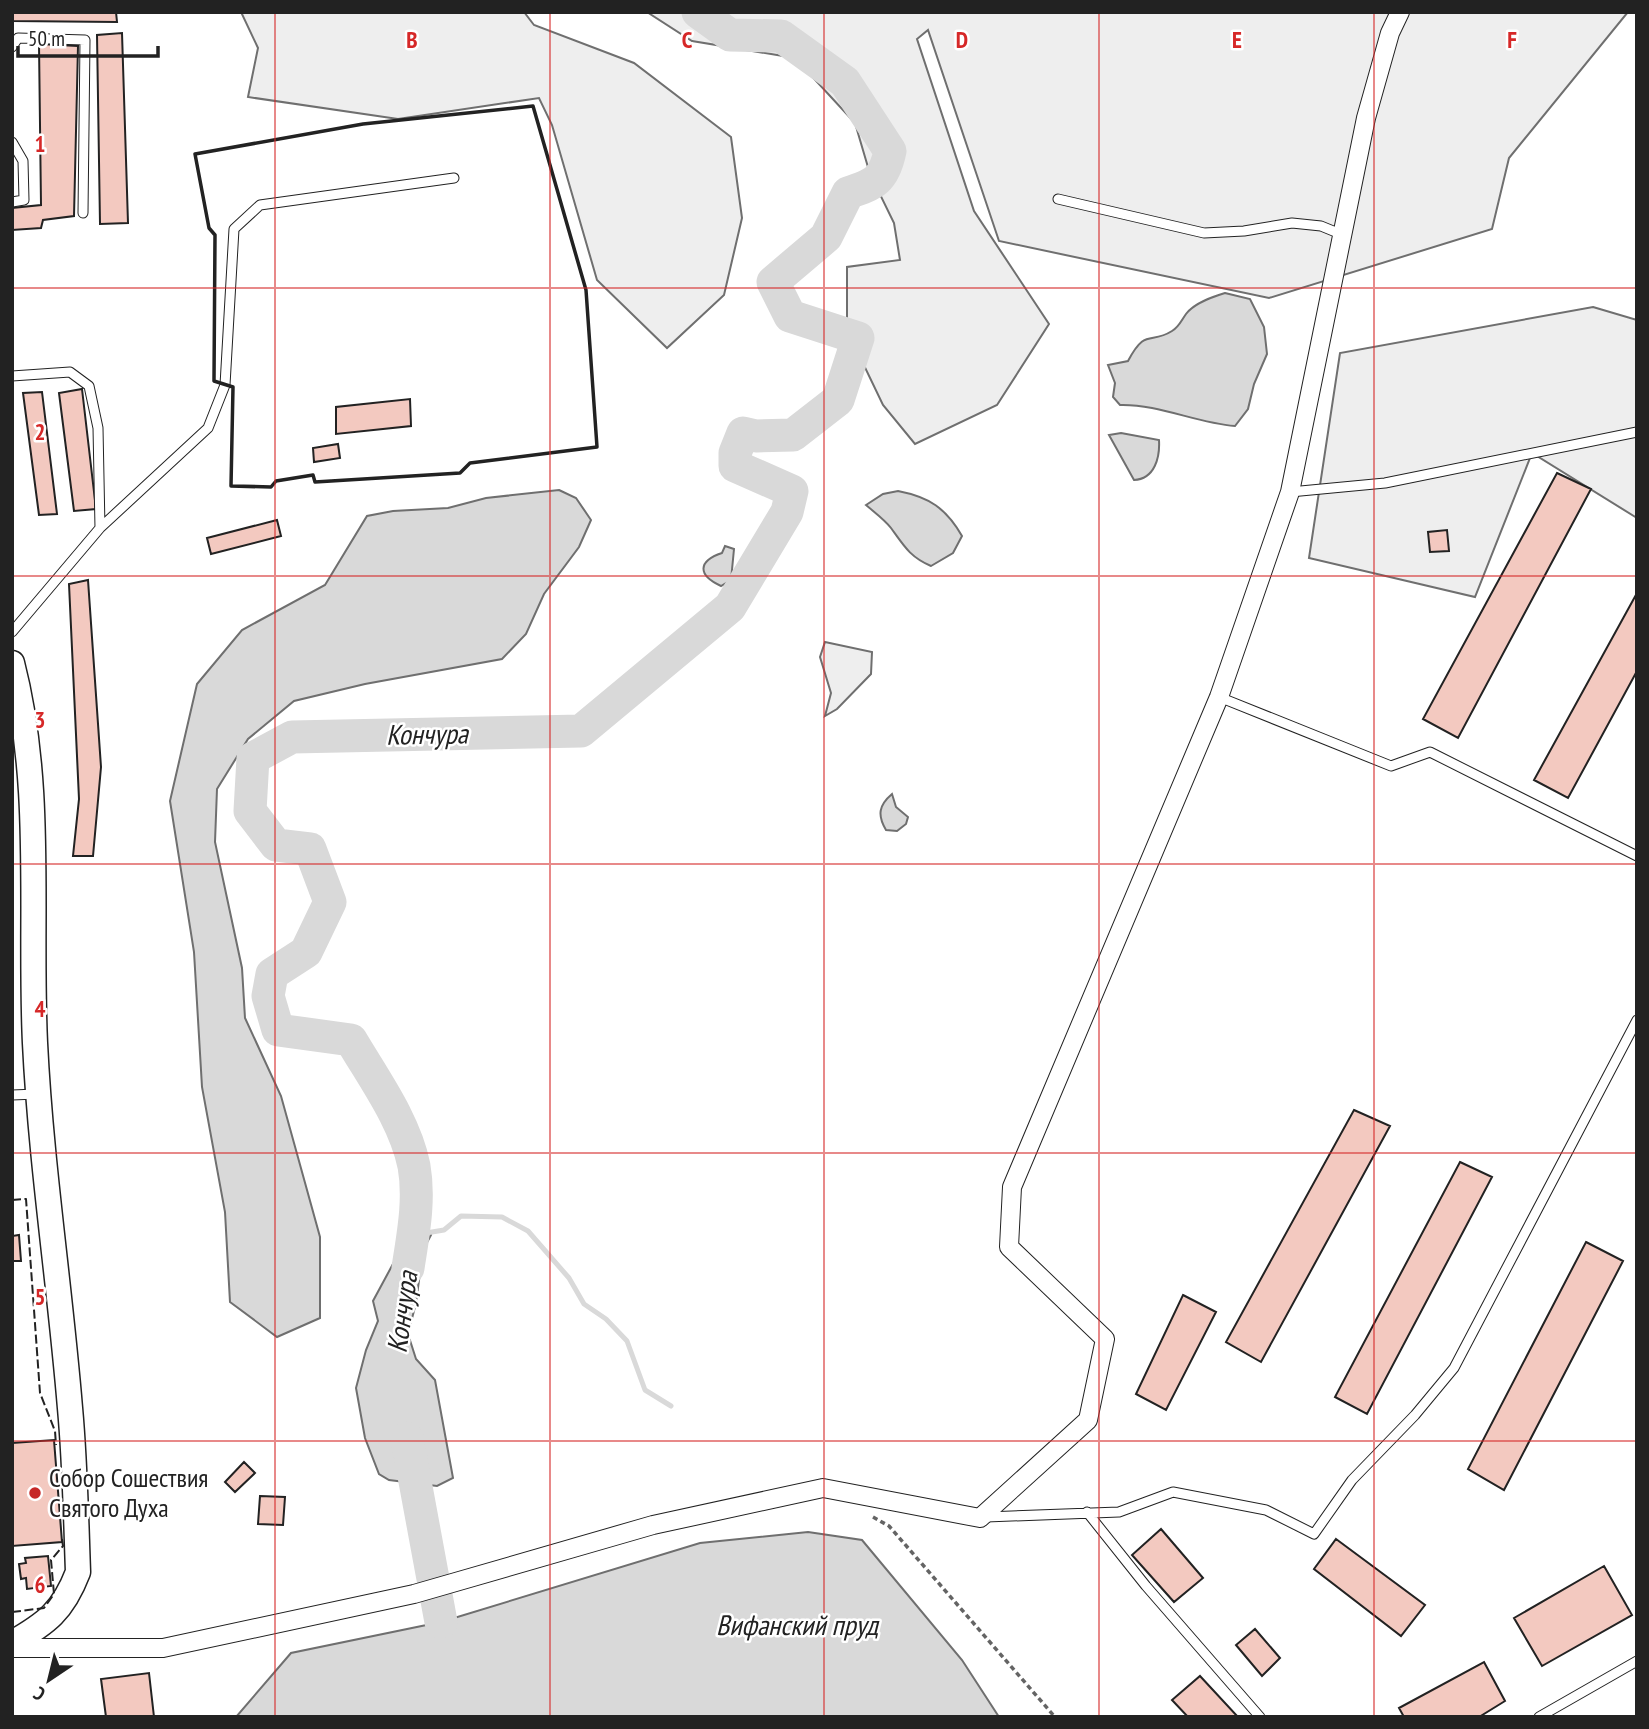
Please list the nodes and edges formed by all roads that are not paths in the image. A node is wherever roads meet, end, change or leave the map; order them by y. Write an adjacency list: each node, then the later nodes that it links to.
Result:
1 (1392, 12): 3 (lane)
2 (1400, 12): 3 (street)
3 (1390, 33): 10 (street)
4 (12, 47): 9 (lane)
5 (12, 142): 8 (lane)
6 (454, 178): 14 (lane)
7 (1058, 199): 10 (lane)
8 (12, 202)
9 (83, 213)
10 (1344, 236): 13 (street)
11 (12, 376): 14 (lane)
12 (1637, 432): 13 (lane)
13 (1290, 492): 17 (street)
14 (100, 528): 15 (lane)
15 (12, 632)
16 (12, 663): 20 (street)
17 (1219, 697): 18 (lane); 23 (street)
18 (1637, 856)
19 (1637, 1020): 22 (lane)
20 (38, 1094): 21 (lane); 24 (street)
21 (12, 1095)
22 (1087, 1512): 23 (lane); 26 (lane)
23 (980, 1518): 24 (street)
24 (12, 1645)
25 (1637, 1661): 27 (lane)
26 (1260, 1717)
27 (1539, 1717)

